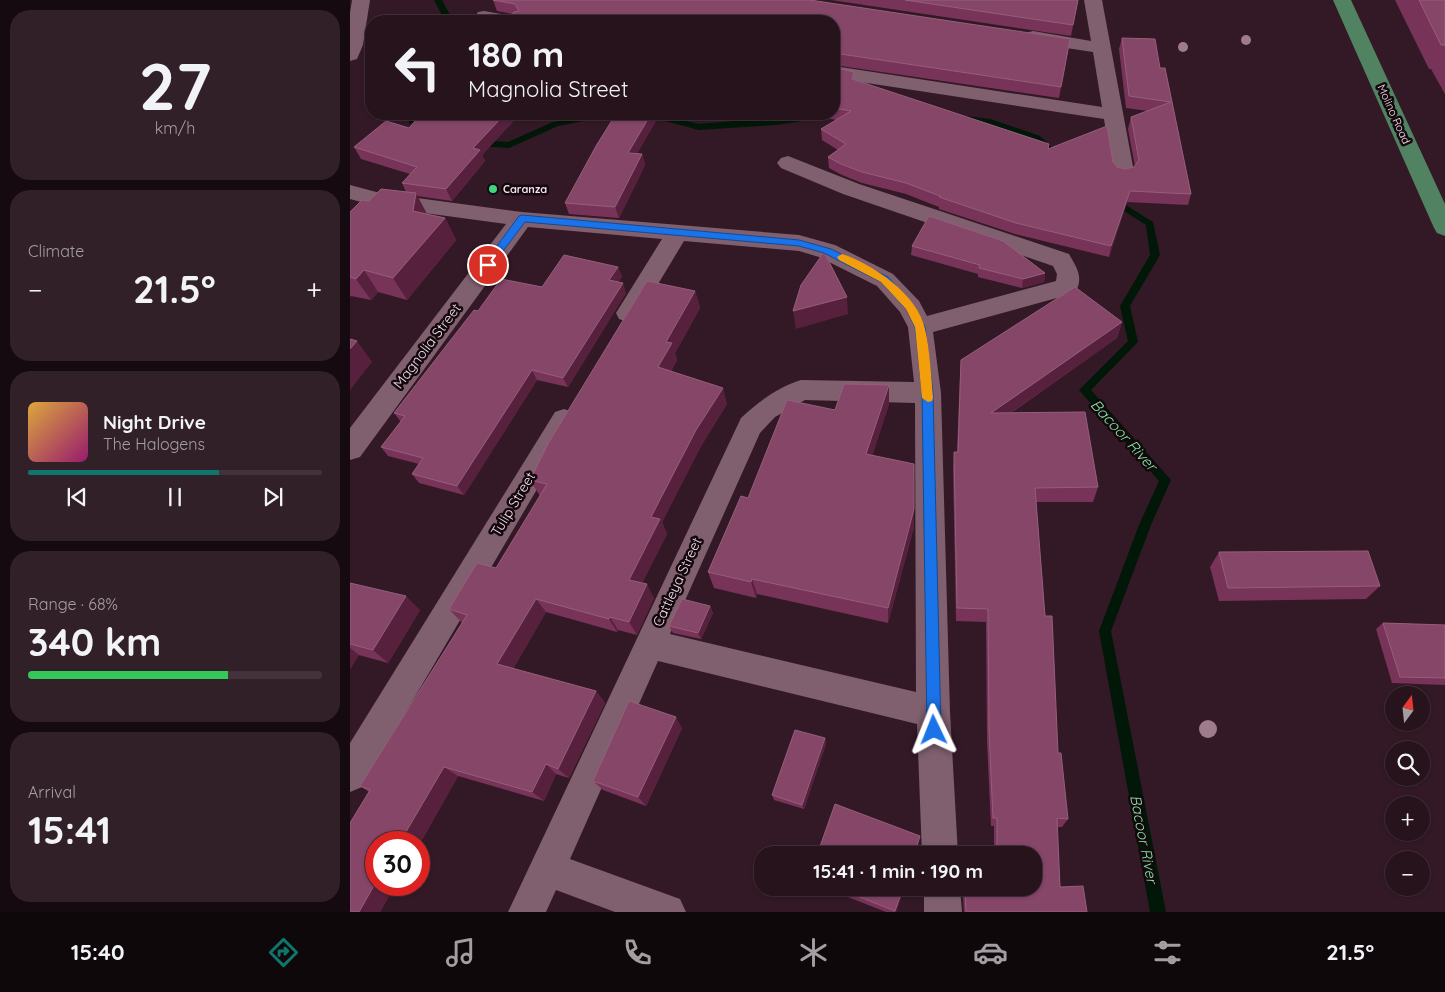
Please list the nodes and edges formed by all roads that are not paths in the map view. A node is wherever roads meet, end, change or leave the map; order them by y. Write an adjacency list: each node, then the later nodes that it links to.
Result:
1 (361, 0): 8 (street)
2 (495, 0): 5 (street)
3 (1093, 0): 7 (street)
4 (1342, 0): 17 (main road, Molino Road)
5 (486, 15)
6 (1014, 35): 7 (street)
7 (1101, 48): 10 (street)
8 (350, 54)
9 (840, 73): 10 (street)
10 (1114, 115): 12 (street)
11 (788, 163): 19 (street)
12 (1123, 172)
13 (350, 192): 14 (street)
14 (380, 200): 15 (street); 16 (street)
15 (522, 218): 18 (street); 23 (street, Magnolia Street)
16 (362, 220)
17 (1445, 228)
18 (676, 233): 19 (street); 20 (street)
19 (920, 327): 21 (street)
20 (615, 334)
21 (928, 393): 24 (street, Cattleya Street); 25 (street)
22 (574, 402): 26 (street, Tulip Street)
23 (350, 449)
24 (648, 644): 25 (street); 28 (street, Cattleya Street)
25 (933, 712): 27 (street)
26 (350, 775)
27 (940, 846)
28 (547, 868): 30 (street, Cattleya Street); 31 (street)
29 (942, 896): 32 (street)
30 (527, 912)
31 (667, 912)
32 (943, 912)

